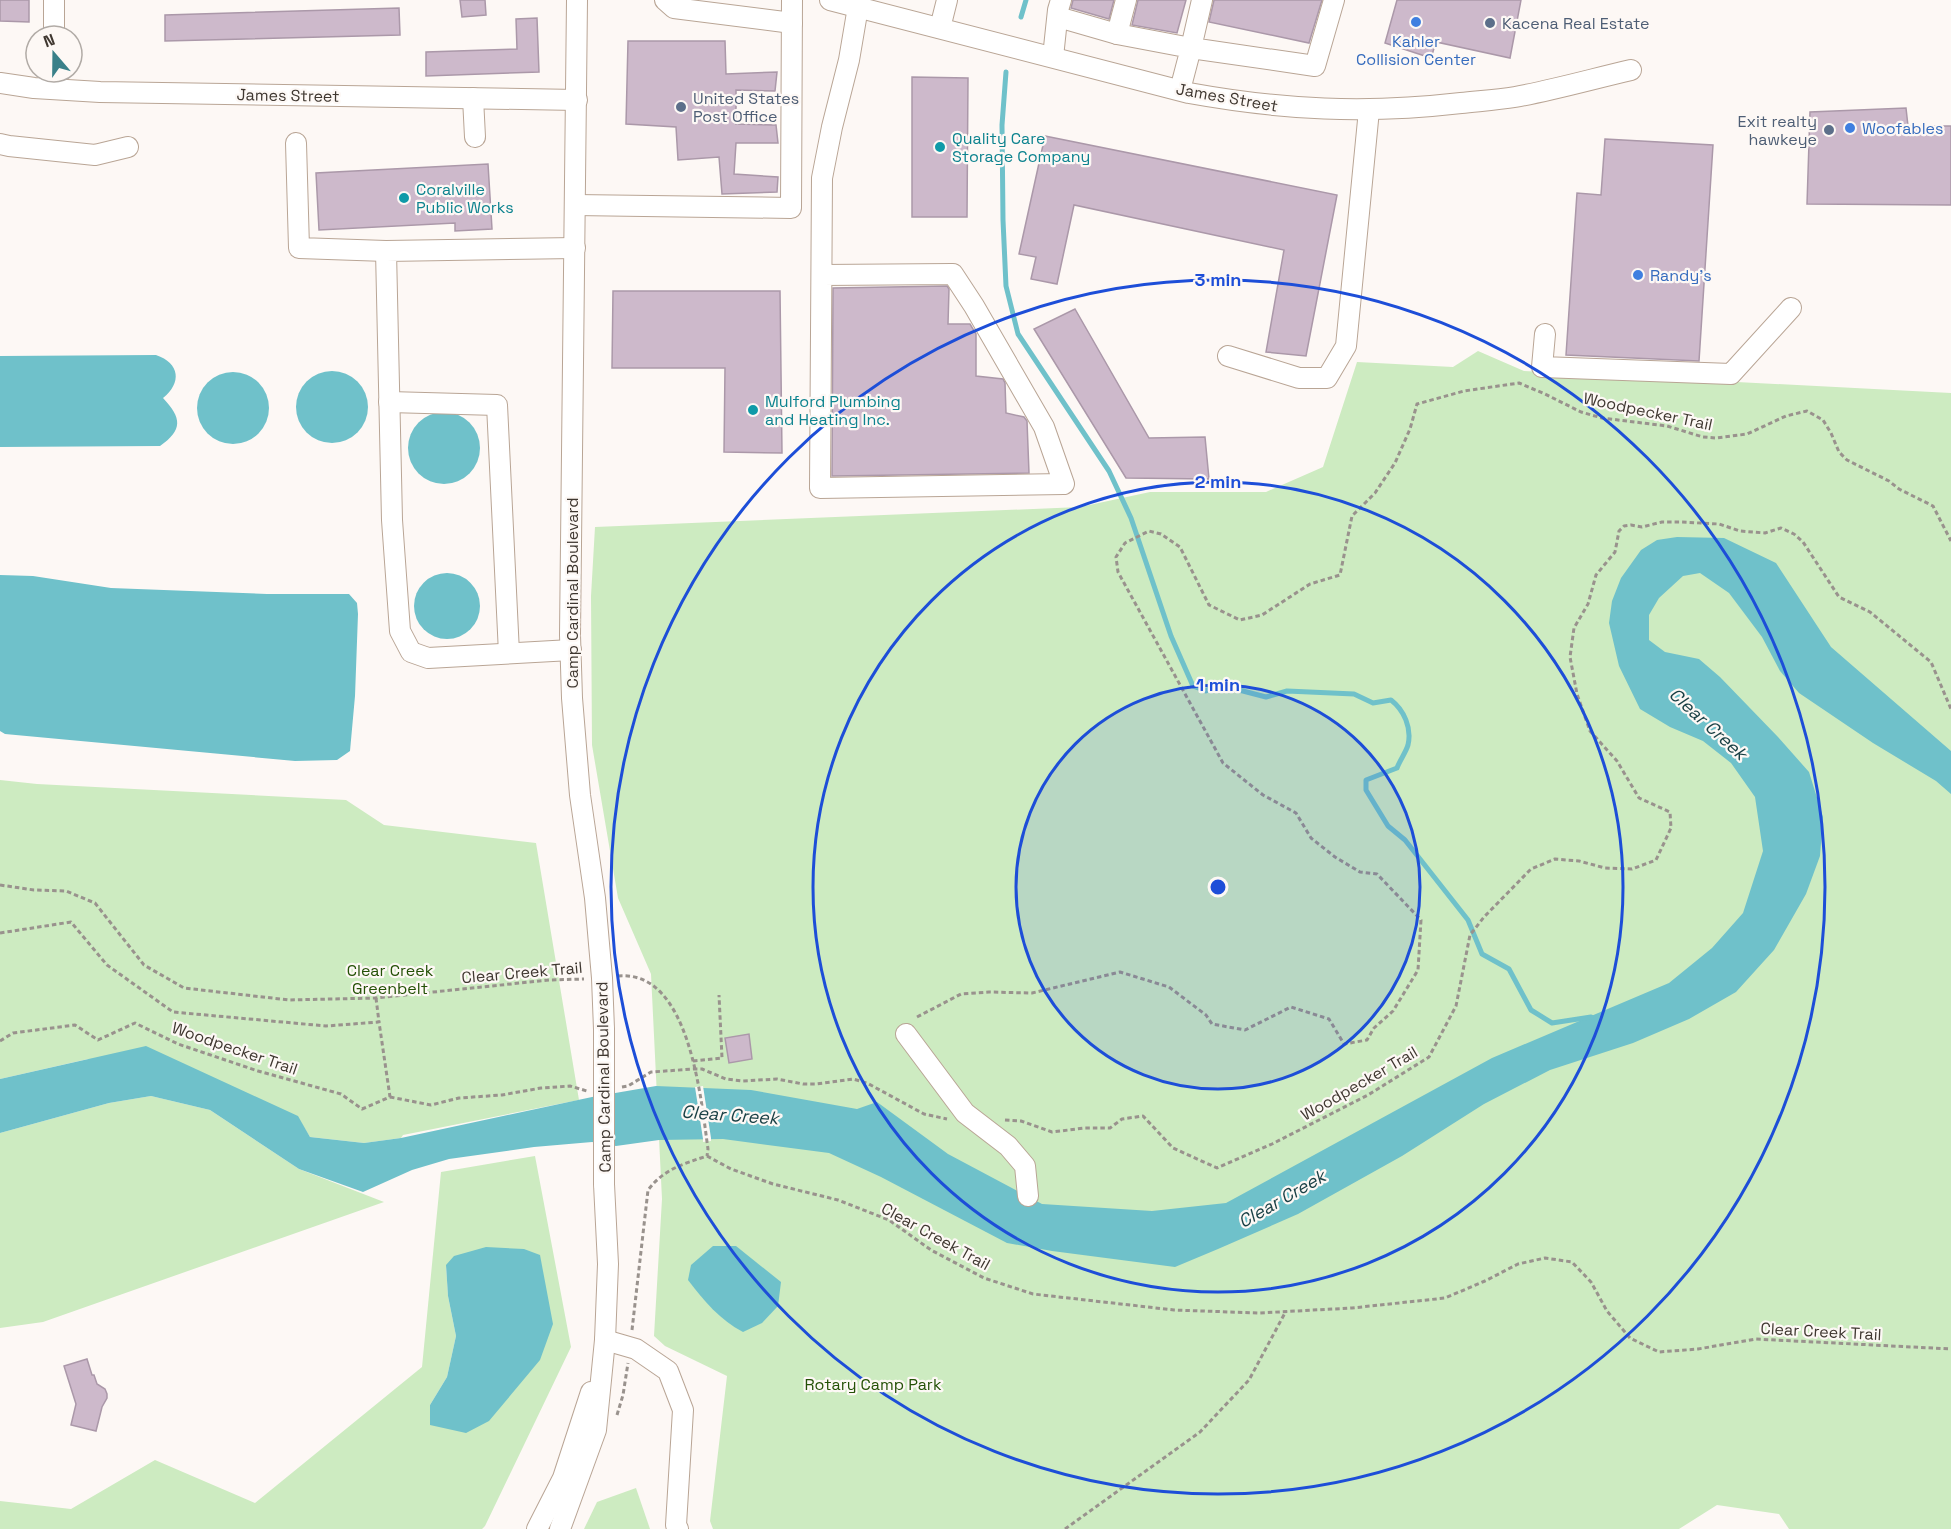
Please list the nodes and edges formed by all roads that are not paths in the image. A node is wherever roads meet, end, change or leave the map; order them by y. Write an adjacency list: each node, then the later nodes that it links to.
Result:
1 (54, 0): 12 (street)
2 (577, 0): 23 (street, Camp Cardinal Boulevard)
3 (665, 0): 11 (street)
4 (792, 0): 11 (street)
5 (947, 0): 13 (street)
6 (1126, 0): 14 (street)
7 (1202, 0): 15 (street)
8 (1334, 0): 15 (street)
9 (846, 3): 13 (street, James Street); 32 (street)
10 (1059, 9): 14 (street); 16 (street)
11 (792, 23): 29 (street)
12 (54, 24)
13 (940, 28): 16 (street, James Street)
14 (1117, 34): 15 (street)
15 (1191, 48): 21 (street)
16 (1053, 57): 21 (street, James Street)
17 (1631, 70): 24 (street, James Street)
18 (24, 82): 19 (street, James Street)
19 (0, 83)
20 (67, 84): 22 (street, James Street)
21 (1180, 90): 24 (street, James Street)
22 (472, 98): 23 (street, James Street); 25 (street)
23 (577, 100): 29 (street, Camp Cardinal Boulevard)
24 (1369, 110): 35 (street)
25 (475, 137)
26 (296, 142): 31 (street)
27 (0, 144): 28 (street)
28 (128, 147)
29 (575, 205): 30 (street, Camp Cardinal Boulevard)
30 (575, 248): 31 (street); 37 (street, Camp Cardinal Boulevard)
31 (386, 251): 36 (street)
32 (822, 275): 32 (street)
33 (1791, 308): 34 (street)
34 (1545, 334)
35 (1228, 356)
36 (389, 402): 38 (street); 38 (street)
37 (571, 650): 38 (street); 41 (street, Camp Cardinal Boulevard, bridge)
38 (509, 653)
39 (906, 1034): 40 (street)
40 (1028, 1196)
41 (605, 1340): 42 (street); 43 (street); 44 (street)
42 (537, 1529)
43 (560, 1529)
44 (678, 1529)

